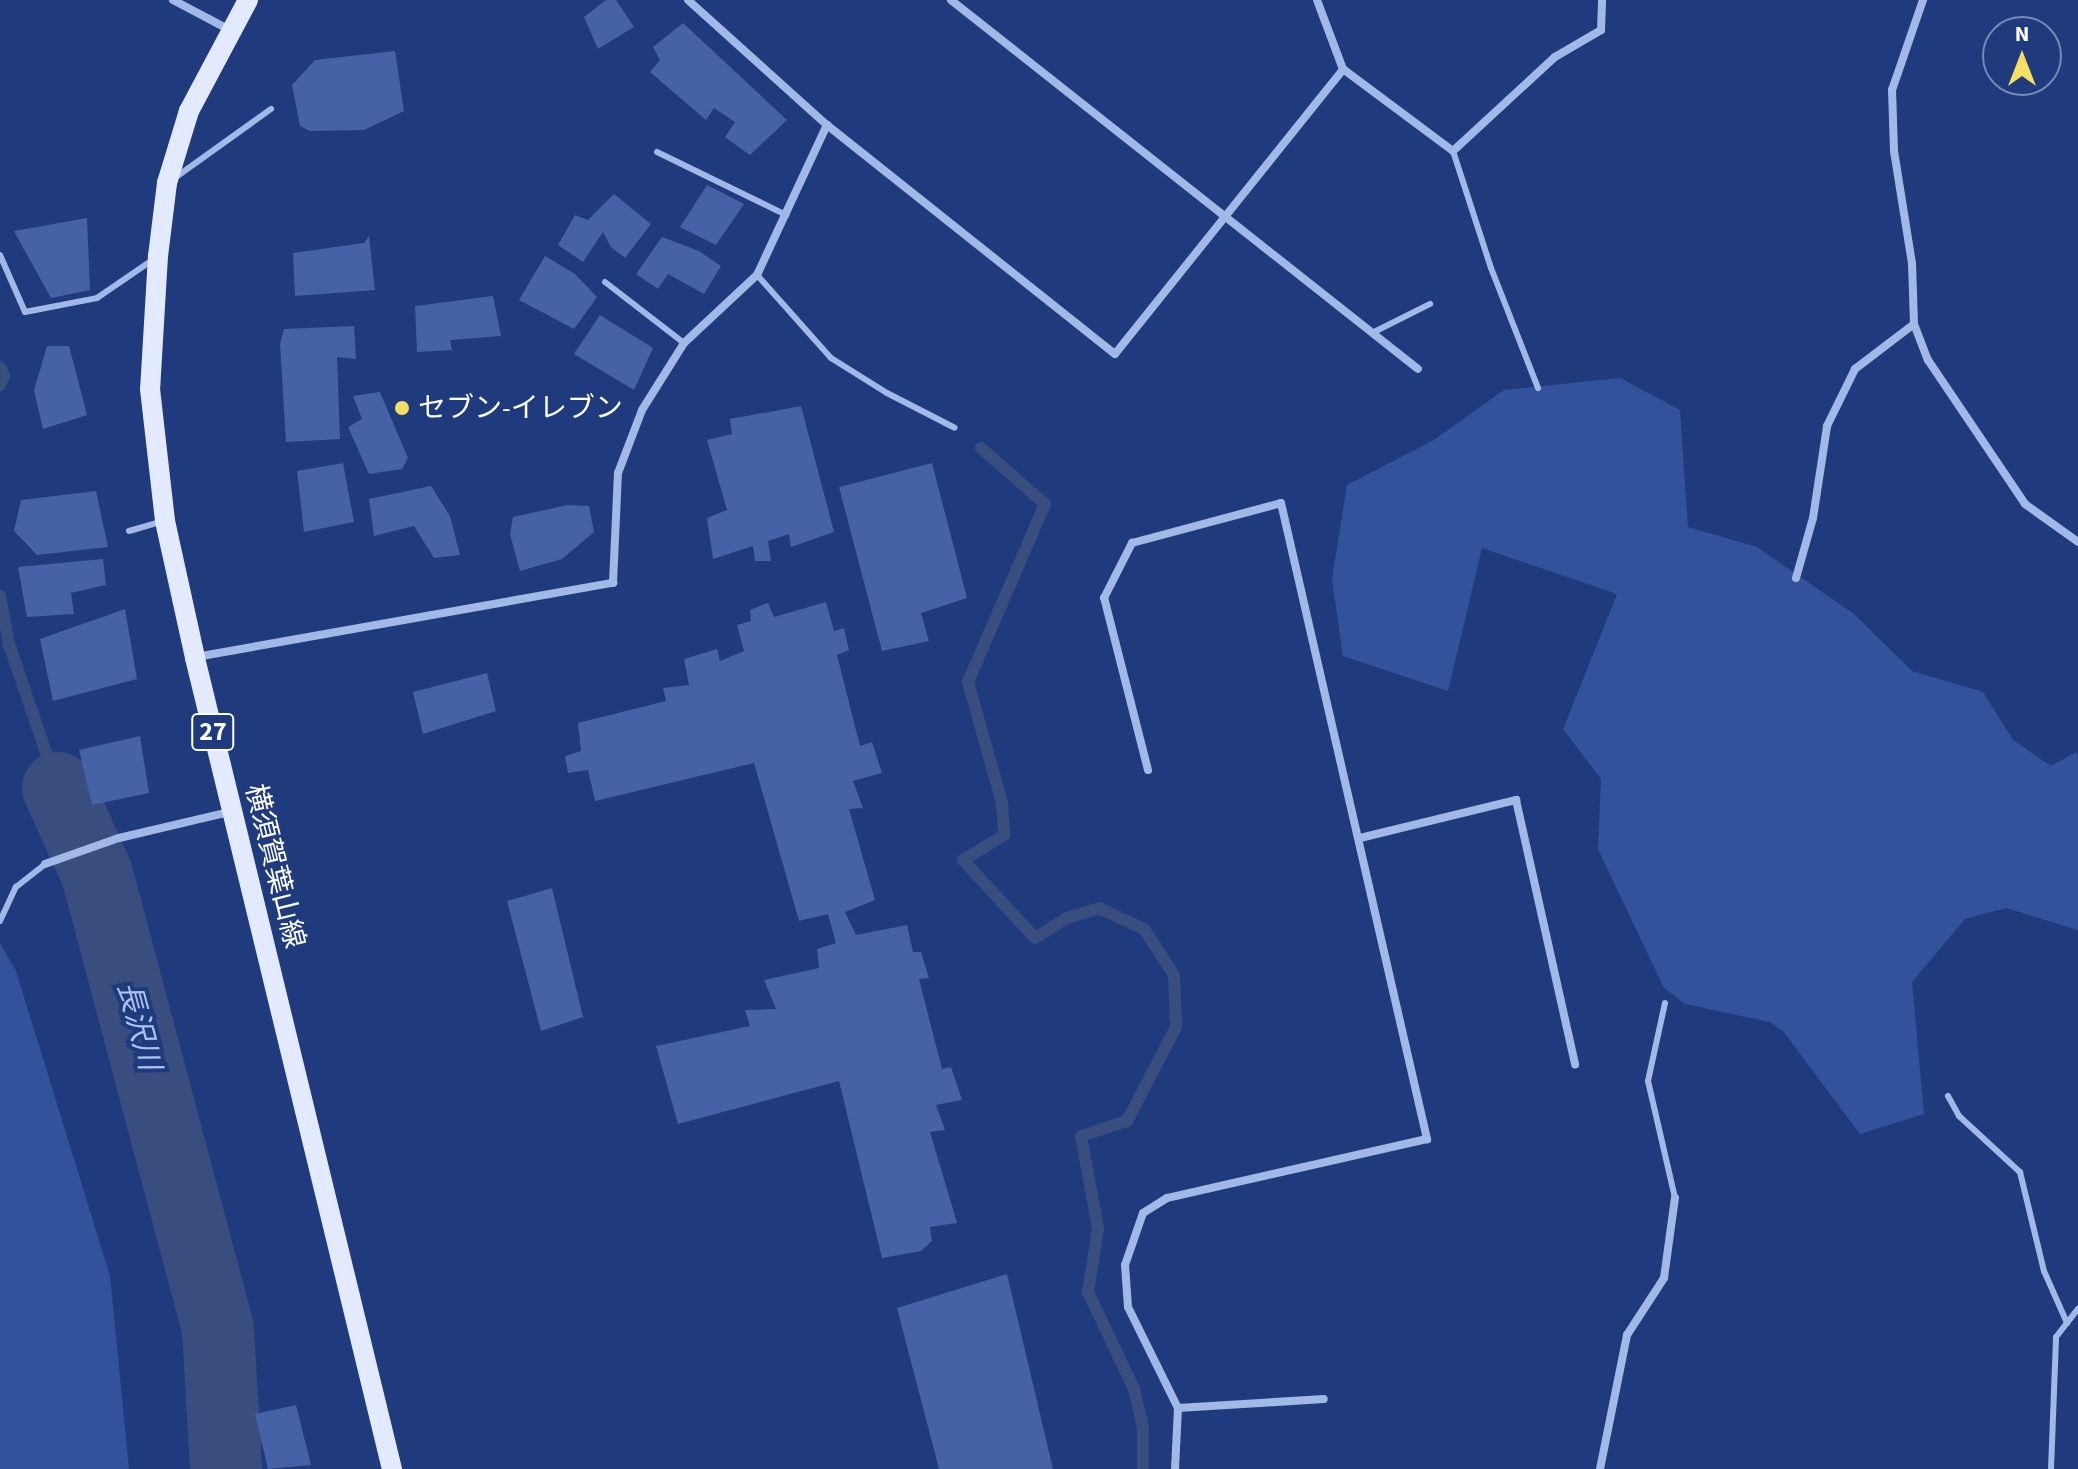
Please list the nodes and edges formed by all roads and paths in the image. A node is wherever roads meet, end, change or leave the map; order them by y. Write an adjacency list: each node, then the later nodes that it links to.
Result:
1 (173, 0): 8 (street)
2 (248, 0): 8 (main road, 横須賀葉山線 / 27)
3 (688, 0): 11 (street)
4 (951, 0): 16 (street)
5 (1317, 0): 9 (street)
6 (1602, 0): 12 (street)
7 (1923, 0): 22 (street)
8 (230, 30): 14 (main road, 横須賀葉山線 / 27)
9 (1343, 69): 12 (street); 16 (street)
10 (271, 109): 14 (lane)
11 (827, 125): 15 (street); 16 (street)
12 (1453, 151): 26 (lane)
13 (657, 152): 15 (lane)
14 (167, 183): 18 (main road, 横須賀葉山線 / 27)
15 (786, 215): 19 (street)
16 (1227, 216): 23 (street)
17 (0, 255): 18 (lane)
18 (158, 256): 28 (main road, 横須賀葉山線 / 27)
19 (757, 275): 24 (street); 27 (lane)
20 (605, 282): 24 (lane)
21 (1430, 304): 23 (lane)
22 (1914, 324): 30 (street); 31 (street)
23 (1372, 333): 25 (street)
24 (684, 343): 32 (street)
25 (1418, 369)
26 (1538, 388)
27 (955, 428)
28 (165, 521): 29 (lane); 32 (main road, 横須賀葉山線 / 27)
29 (129, 531)
30 (2078, 542)
31 (1796, 578)
32 (195, 658): 34 (main road, 横須賀葉山線 / 27)
33 (1148, 770): 35 (street)
34 (233, 811): 36 (street); 46 (main road, 横須賀葉山線 / 27)
35 (1360, 838): 39 (street); 45 (street)
36 (45, 864): 37 (lane)
37 (0, 921)
38 (1665, 1003): 41 (lane)
39 (1575, 1065)
40 (1948, 1096): 43 (lane)
41 (1675, 1198): 48 (street)
42 (2078, 1309): 43 (lane)
43 (2067, 1323): 49 (lane)
44 (1324, 1399): 45 (street)
45 (1178, 1408): 47 (street)
46 (392, 1469)
47 (1175, 1469)
48 (1600, 1469)
49 (2051, 1469)

